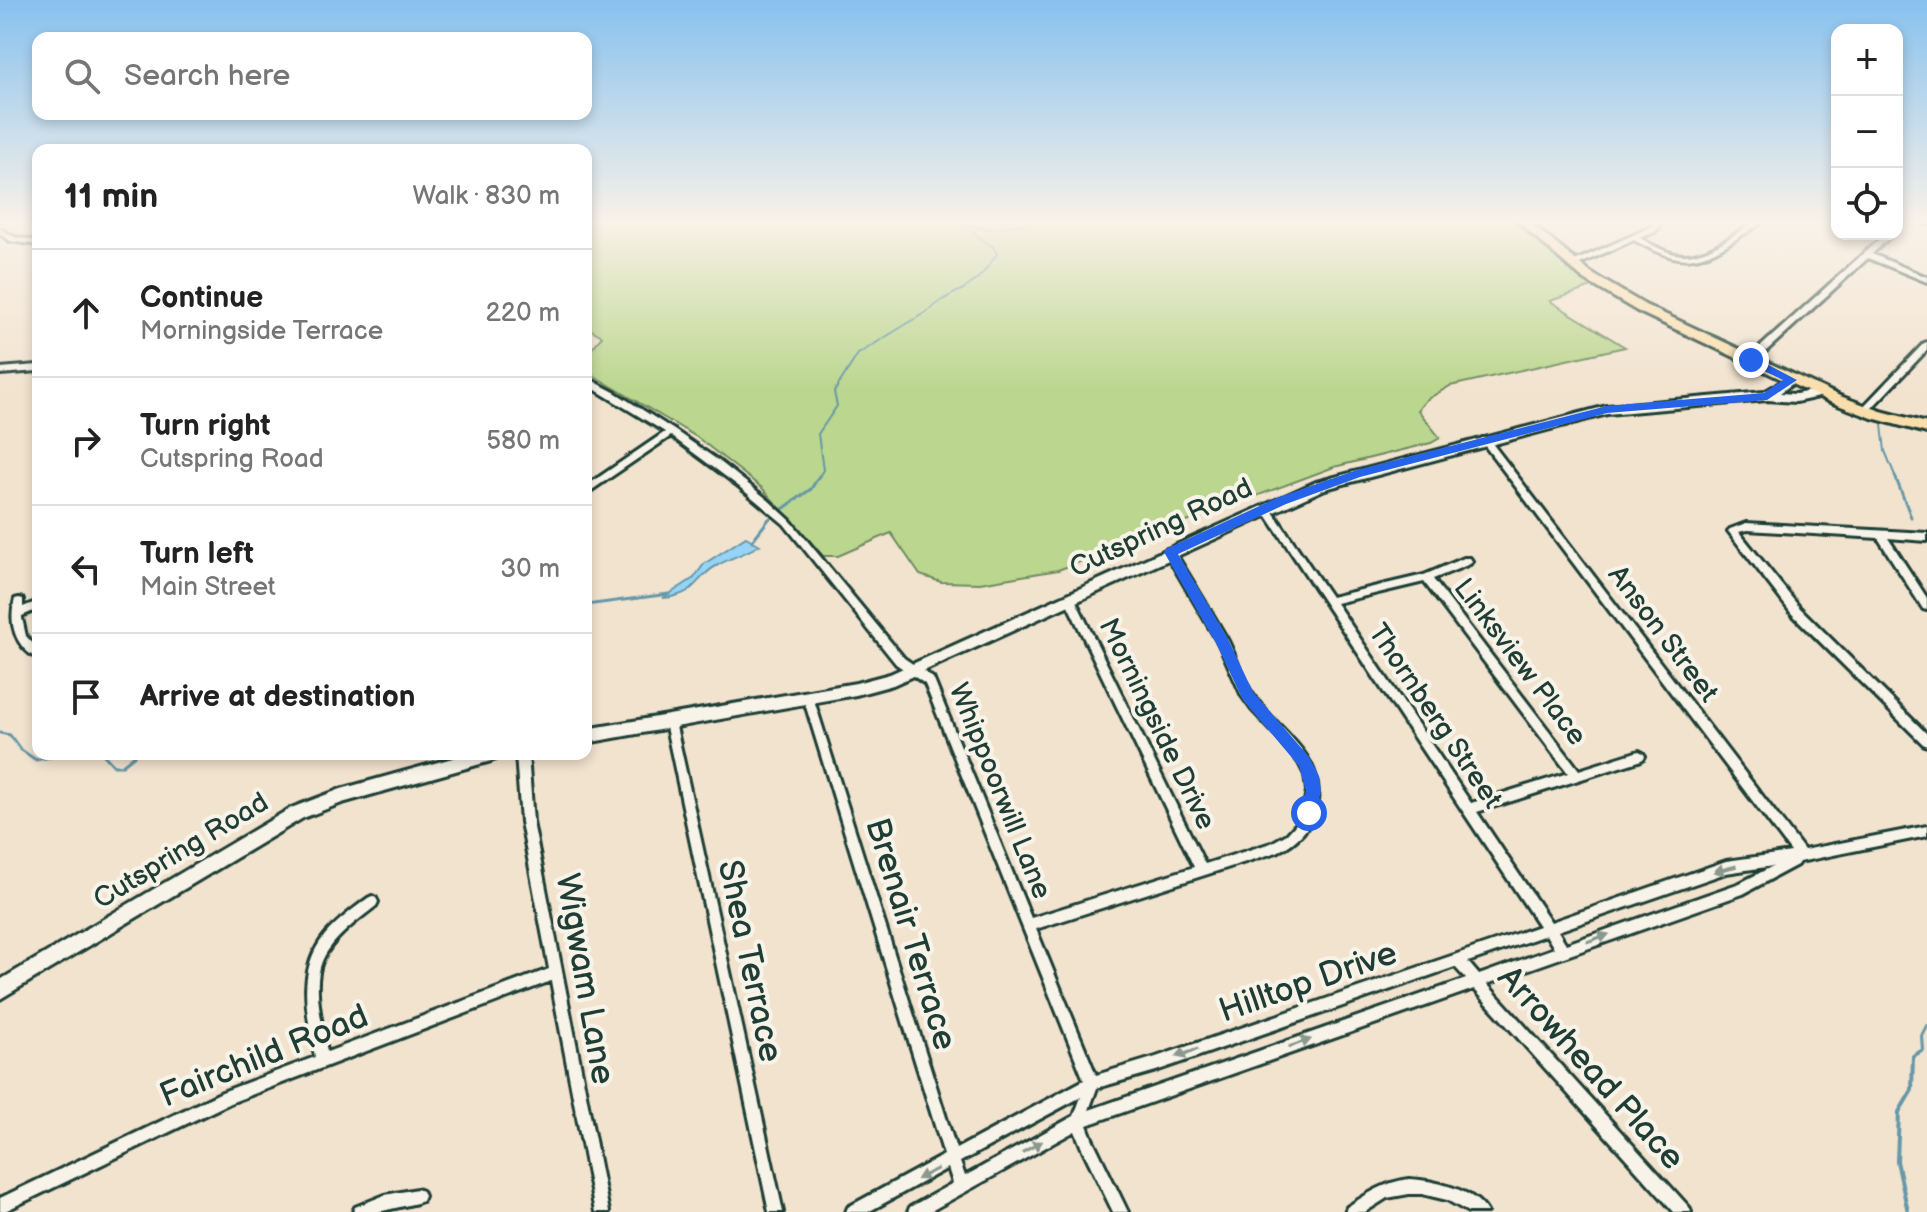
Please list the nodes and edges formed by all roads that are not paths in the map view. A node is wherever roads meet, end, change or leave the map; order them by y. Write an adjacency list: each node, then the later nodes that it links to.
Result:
1 (1593, 278): 4 (main road)
2 (1843, 278): 4 (street)
3 (1927, 345): 11 (street)
4 (1751, 360): 7 (main road)
5 (32, 368): 6 (street)
6 (0, 371)
7 (1791, 380): 9 (main road); 10 (street, Cutspring Road)
8 (592, 384): 13 (street, Whippoorwill Lane)
9 (1819, 393): 10 (street, Cutspring Road); 11 (main road)
10 (1767, 396): 14 (street, Cutspring Road)
11 (1864, 411): 12 (main road)
12 (1927, 428)
13 (671, 432): 15 (street); 27 (street, Whippoorwill Lane)
14 (1485, 440): 16 (street, Cutspring Road); 38 (street, Anson Street)
15 (592, 487)
16 (1266, 508): 19 (street, Cutspring Road); 23 (street, Thornberg Street)
17 (1880, 533): 18 (street); 25 (street); 31 (street)
18 (1927, 537)
19 (1170, 552): 22 (street, Cutspring Road); 39 (street)
20 (1467, 561): 21 (street)
21 (1426, 578): 23 (street); 35 (street, Linksview Place)
22 (1070, 599): 27 (street, Cutspring Road); 39 (street, Morningside Drive)
23 (1329, 601): 36 (street, Thornberg Street)
24 (32, 606): 26 (street)
25 (1927, 606)
26 (32, 650)
27 (915, 671): 28 (street, Cutspring Road); 41 (street, Whippoorwill Lane)
28 (808, 697): 29 (street, Cutspring Road); 51 (street, Brenair Terrace)
29 (670, 722): 30 (street, Cutspring Road); 57 (street, Shea Terrace)
30 (592, 735)
31 (1927, 741)
32 (1639, 756): 35 (street)
33 (470, 760): 47 (street, Cutspring Road)
34 (522, 760): 45 (street, Wigwam Lane)
35 (1576, 775): 36 (street)
36 (1468, 809): 42 (street, Thornberg Street)
37 (1927, 831): 38 (street, Hilltop Drive)
38 (1801, 856): 42 (street, Hilltop Drive, one-way to 42); 43 (street, Hilltop Drive, one-way to 38)
39 (1202, 870): 41 (street)
40 (372, 902): 48 (street)
41 (1029, 925): 49 (street, Whippoorwill Lane)
42 (1549, 928): 43 (street, Thornberg Street); 44 (street, Hilltop Drive)
43 (1563, 950): 46 (street, Hilltop Drive)
44 (1458, 961): 46 (street, Arrowhead Place); 49 (street, Hilltop Drive, one-way to 49)
45 (556, 973): 48 (street, Fairchild Road); 56 (street, Wigwam Lane)
46 (1475, 982): 50 (street, Hilltop Drive, one-way to 46); 63 (street, Arrowhead Place)
47 (0, 990)
48 (322, 1060): 54 (street, Fairchild Road)
49 (1092, 1083): 50 (street); 51 (street, Hilltop Drive)
50 (1079, 1121): 52 (street, Hilltop Drive, one-way to 50); 60 (street)
51 (952, 1161): 52 (street, Brenair Terrace); 58 (street, Hilltop Drive, one-way to 58)
52 (961, 1186): 59 (street, Hilltop Drive)
53 (417, 1196): 55 (street)
54 (0, 1206)
55 (360, 1212)
56 (602, 1212)
57 (776, 1212)
58 (853, 1212)
59 (915, 1212)
60 (1121, 1212)
61 (1352, 1212): 62 (street)
62 (1480, 1212)
63 (1684, 1212)

